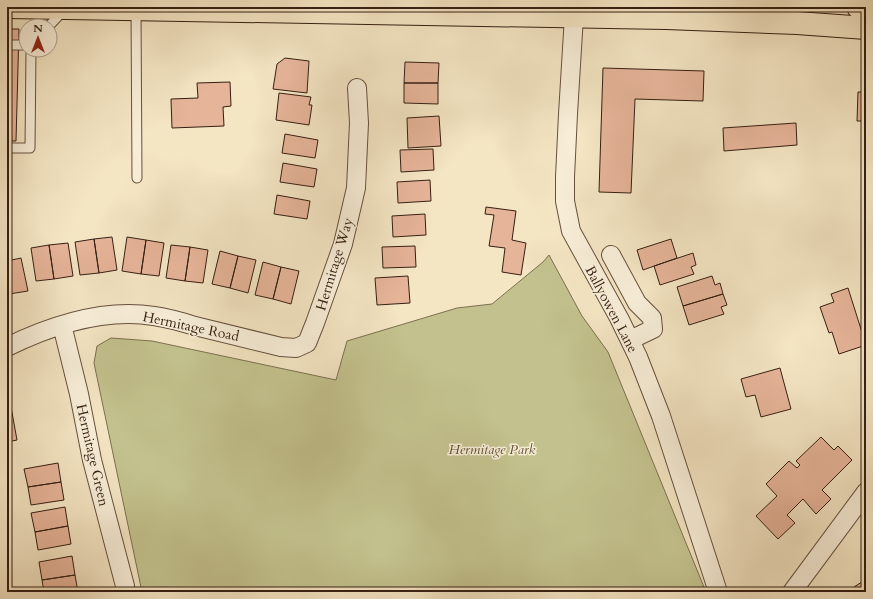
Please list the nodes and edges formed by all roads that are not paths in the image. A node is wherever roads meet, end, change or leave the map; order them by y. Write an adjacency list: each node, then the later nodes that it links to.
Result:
1 (7, 7): 3 (highway)
2 (858, 7): 4 (highway)
3 (65, 8): 5 (highway); 7 (lane)
4 (866, 8)
5 (136, 9): 6 (highway); 14 (lane)
6 (574, 16): 8 (highway); 17 (street, Ballyowen Lane)
7 (56, 18)
8 (866, 28)
9 (7, 45): 10 (lane)
10 (18, 45)
11 (31, 58): 13 (lane)
12 (357, 88): 18 (street, Hermitage Way)
13 (7, 148)
14 (137, 178)
15 (611, 255): 17 (street)
16 (62, 325): 18 (street, Hermitage Road); 19 (street, Hermitage Road); 21 (street, Hermitage Green)
17 (630, 340): 22 (street, Ballyowen Lane)
18 (306, 343)
19 (7, 347)
20 (866, 492): 23 (street)
21 (125, 586)
22 (718, 592)
23 (792, 592)

